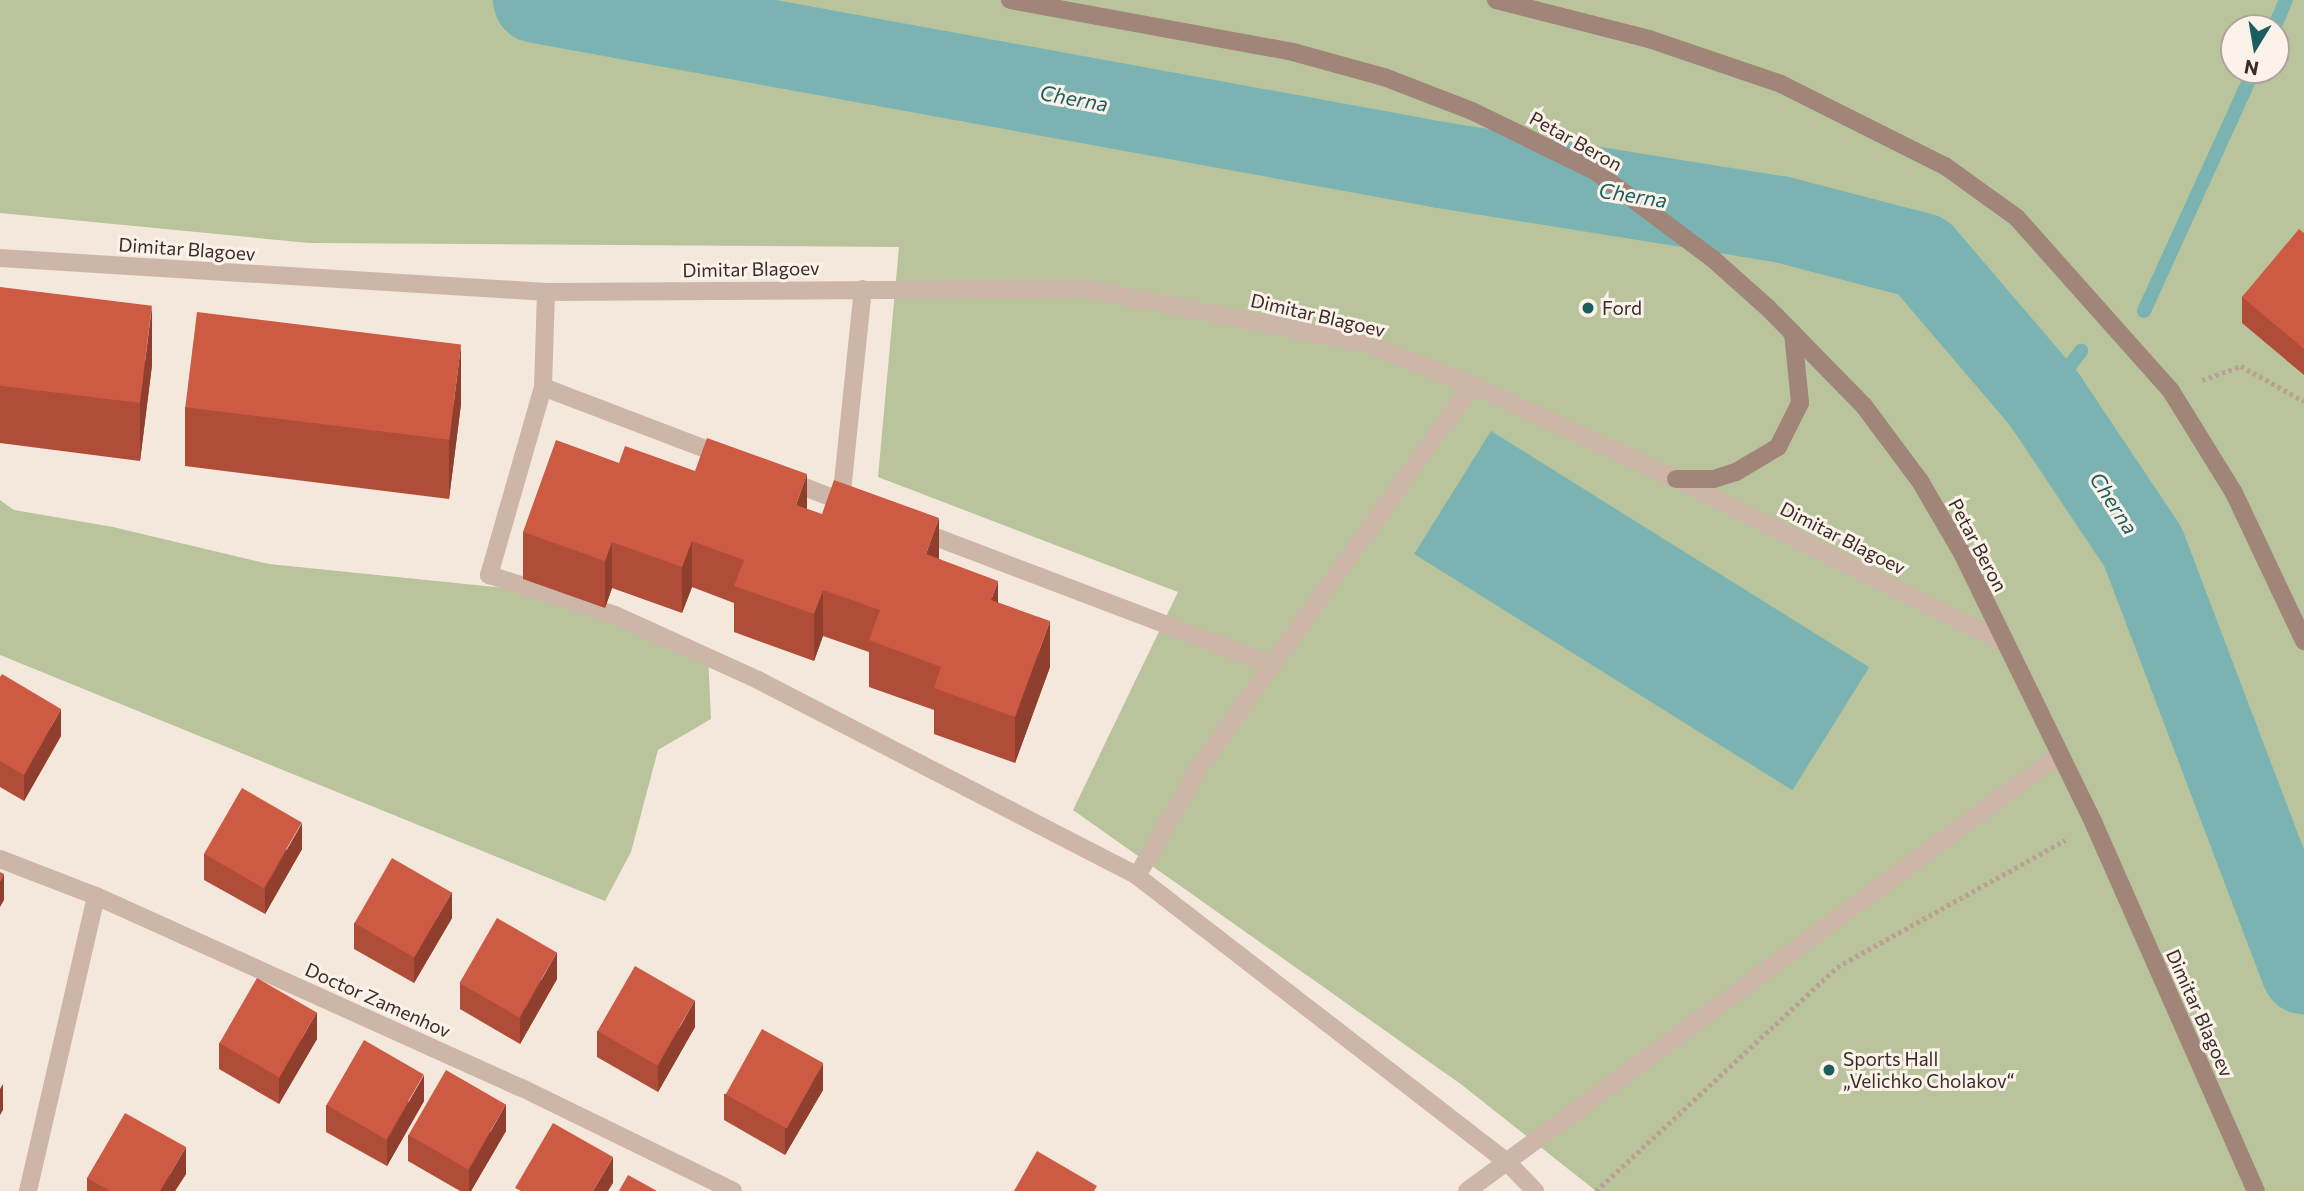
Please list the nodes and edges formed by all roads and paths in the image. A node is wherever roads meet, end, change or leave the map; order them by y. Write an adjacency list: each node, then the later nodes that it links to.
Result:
1 (1010, 0): 6 (main road, Petar Beron)
2 (1496, 0): 9 (main road)
3 (0, 258): 5 (street, Dimitar Blagoev)
4 (863, 289): 5 (street, Dimitar Blagoev); 7 (street, Dimitar Blagoev); 14 (street)
5 (546, 292): 8 (street)
6 (1793, 333): 13 (main road); 18 (main road, Petar Beron)
7 (1472, 385): 13 (street, Dimitar Blagoev); 19 (street)
8 (543, 387): 11 (street); 23 (street)
9 (2171, 391): 10 (path); 17 (main road)
10 (2304, 401)
11 (737, 461)
12 (763, 471): 14 (street)
13 (1676, 479): 18 (street, Dimitar Blagoev)
14 (841, 501): 15 (street)
15 (866, 511)
16 (905, 525): 19 (street)
17 (2304, 641)
18 (2005, 643): 20 (main road, Dimitar Blagoev)
19 (1273, 665): 23 (street)
20 (2059, 755): 21 (main road, Dimitar Blagoev); 25 (street)
21 (2094, 824): 30 (path); 31 (main road, Dimitar Blagoev)
22 (0, 859): 24 (street, Doctor Zamenhov)
23 (1137, 876): 25 (street)
24 (96, 896): 26 (street); 27 (street, Doctor Zamenhov)
25 (1508, 1163): 28 (street); 29 (street)
26 (28, 1191)
27 (733, 1191)
28 (1467, 1191)
29 (1535, 1191)
30 (1596, 1191)
31 (2256, 1191)

